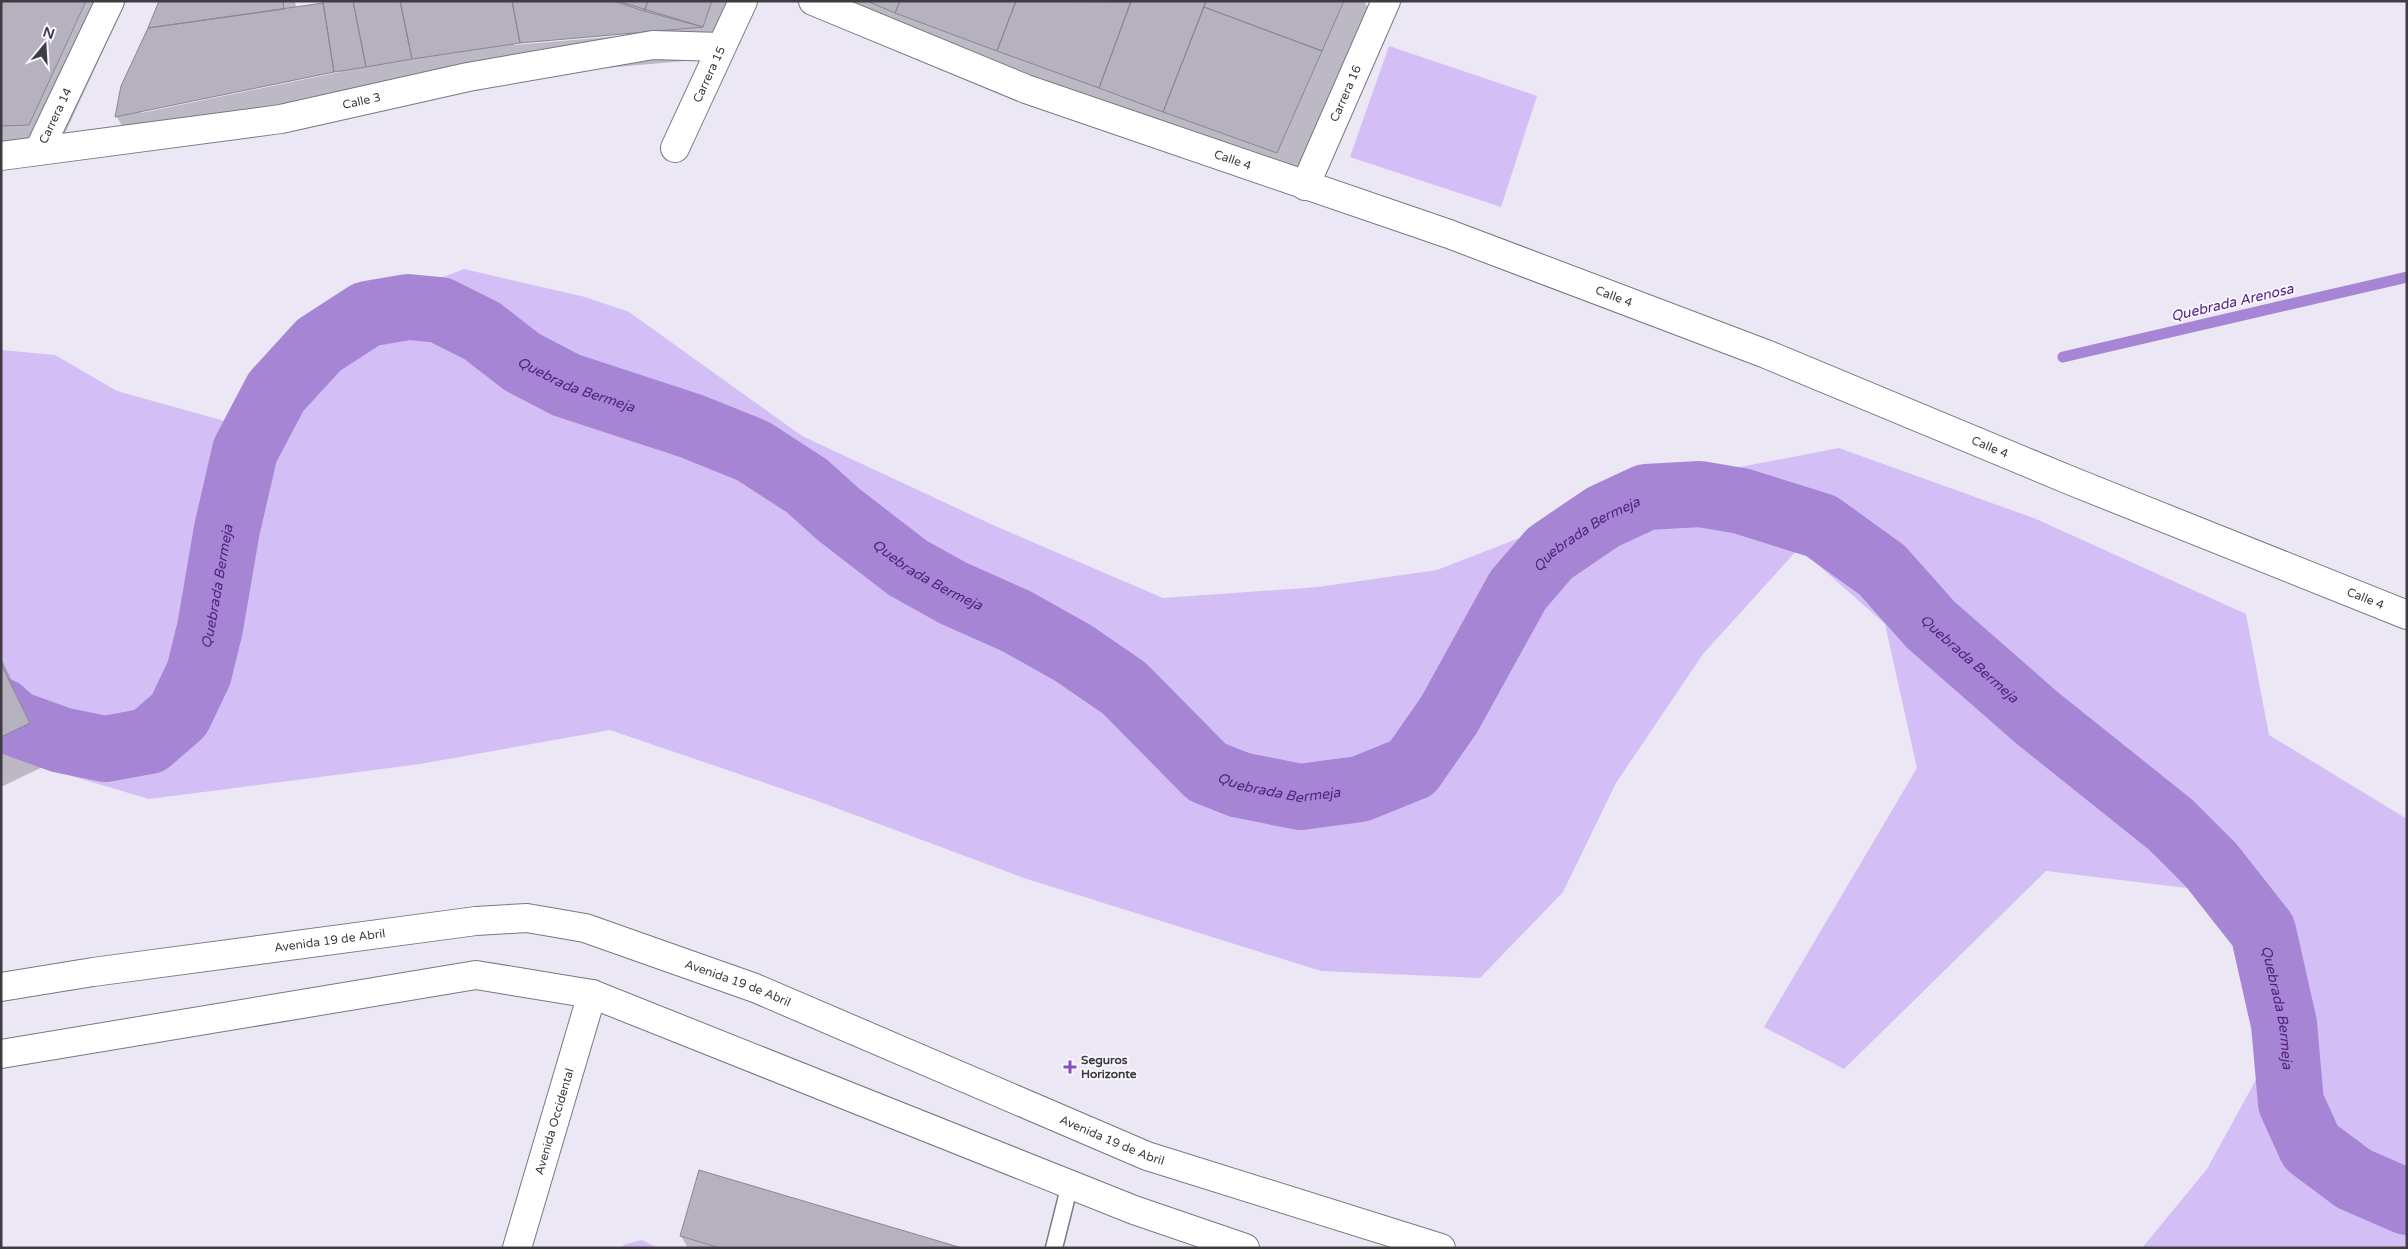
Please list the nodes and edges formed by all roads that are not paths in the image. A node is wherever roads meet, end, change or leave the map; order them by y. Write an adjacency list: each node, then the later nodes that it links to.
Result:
1 (110, 1): 7 (street, Carrera 14)
2 (743, 1): 5 (street, Carrera 15)
3 (813, 1): 9 (street, Calle 4)
4 (1386, 1): 9 (street, Carrera 16)
5 (720, 47): 6 (street, Carrera 15); 7 (street, Calle 3)
6 (675, 148)
7 (39, 150): 8 (street, Calle 3)
8 (1, 156)
9 (1305, 186): 10 (street, Calle 4)
10 (2407, 615)
11 (1, 988): 18 (street, Avenida 19 de Abril)
12 (592, 994): 13 (street); 14 (street); 15 (street, Avenida Occidental)
13 (1, 1054)
14 (1070, 1184): 16 (lane); 17 (street)
15 (517, 1248)
16 (1054, 1248)
17 (1245, 1248)
18 (1441, 1248)

